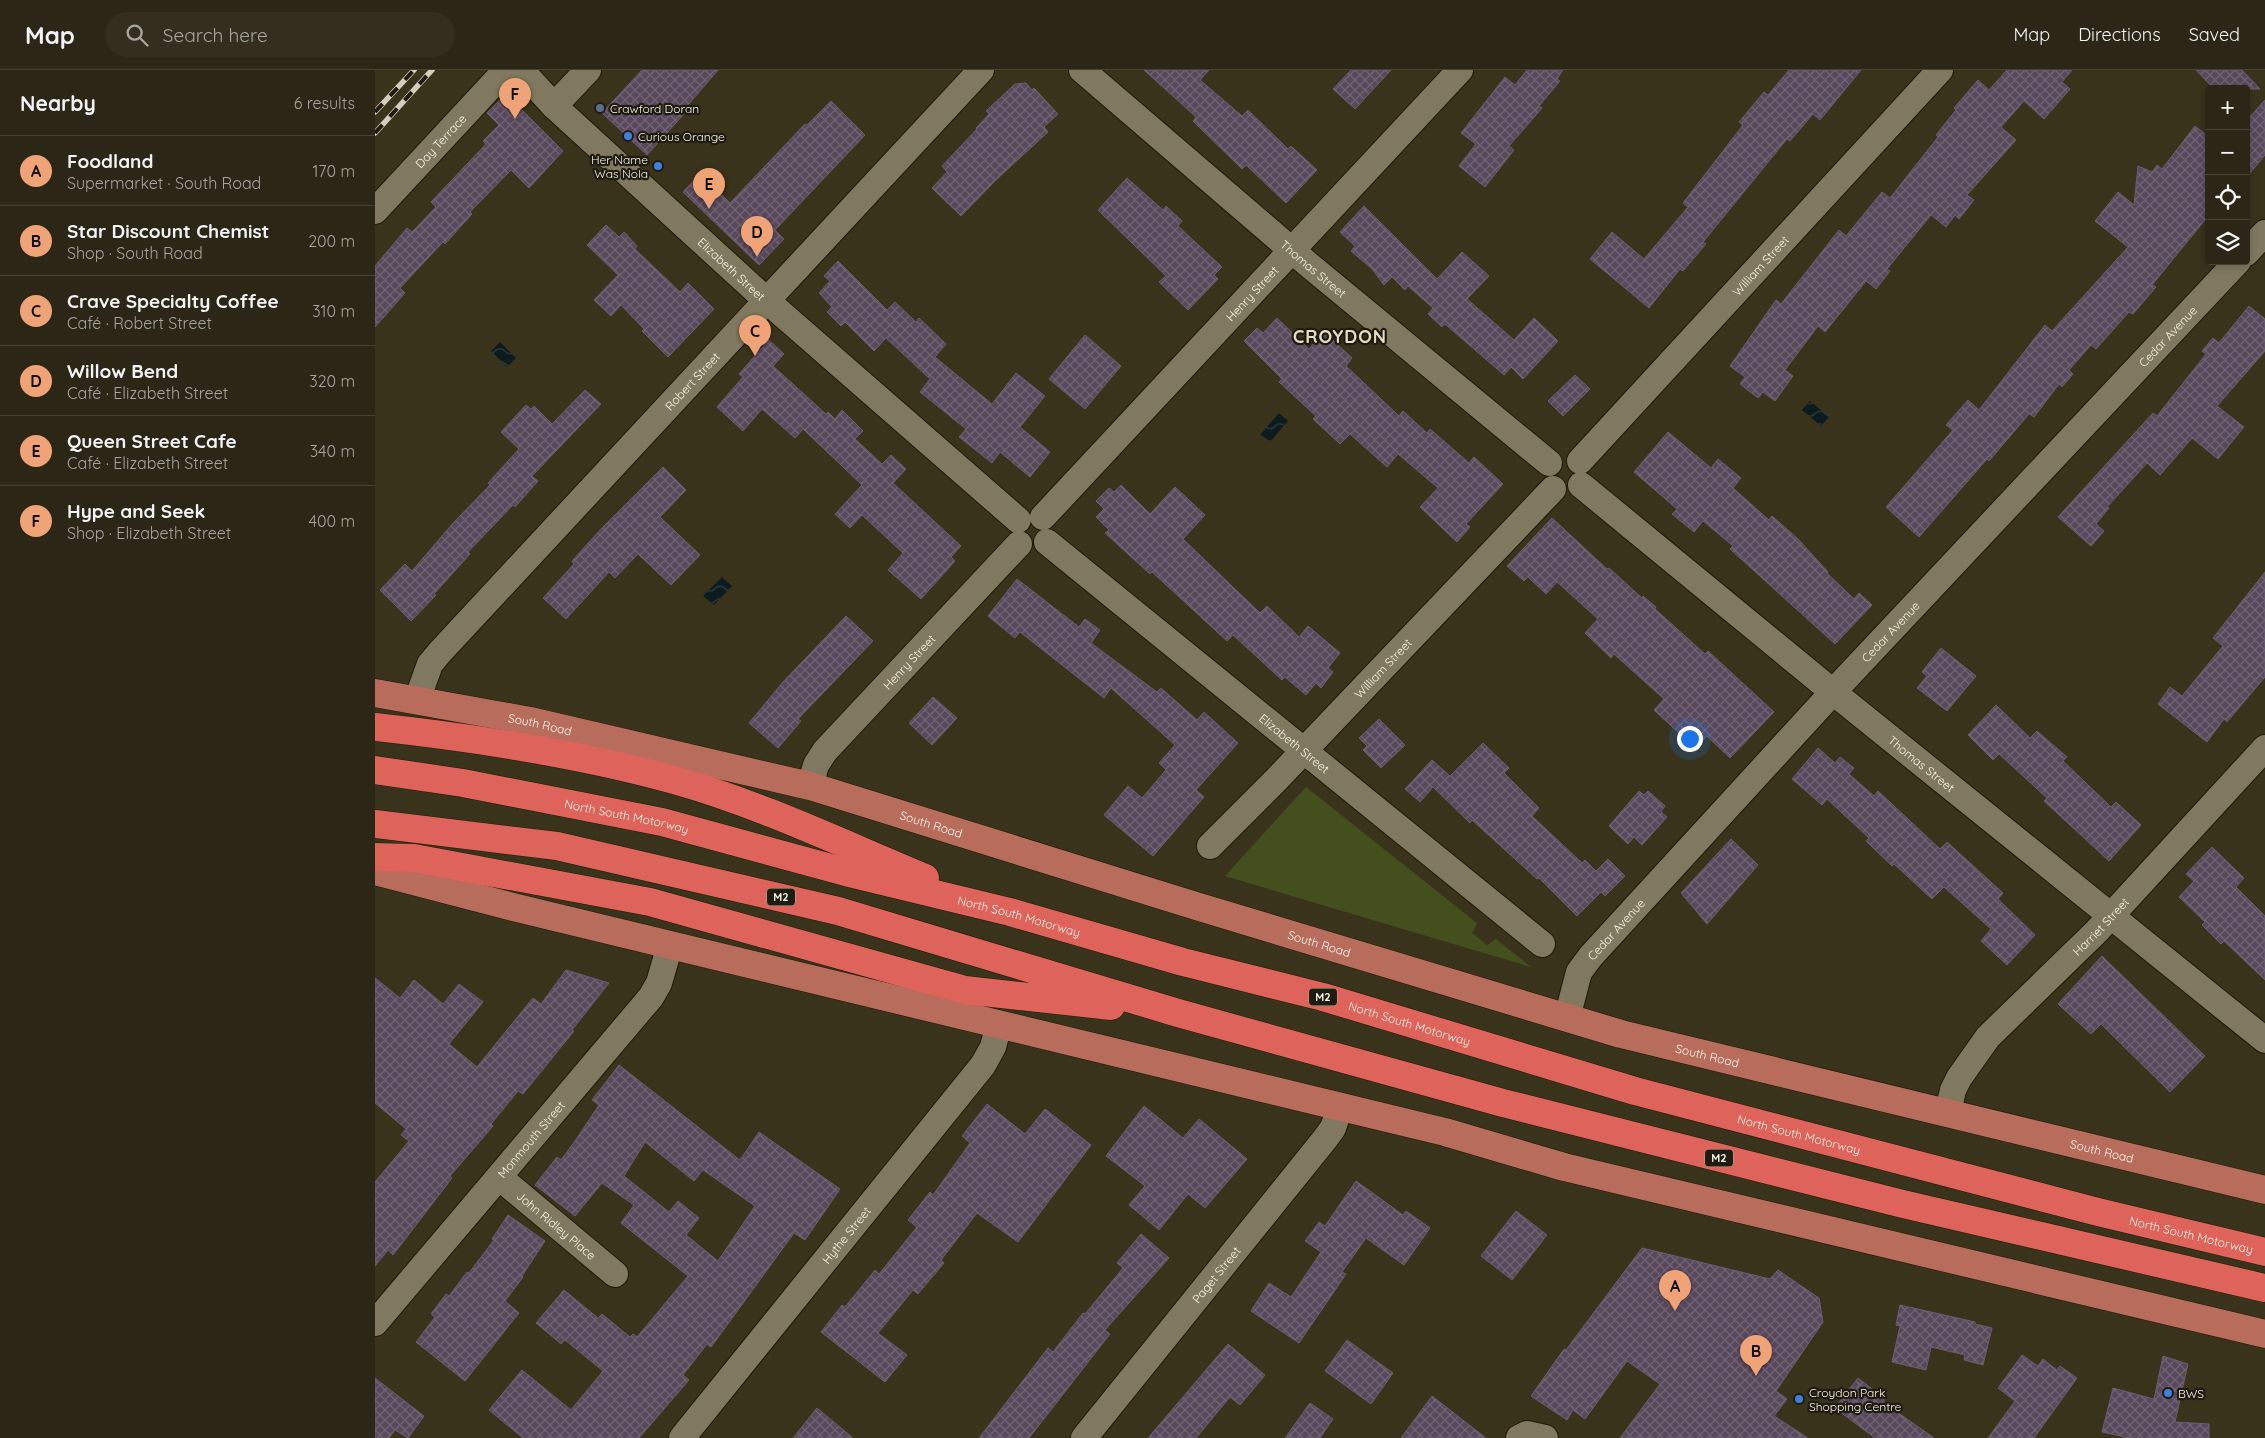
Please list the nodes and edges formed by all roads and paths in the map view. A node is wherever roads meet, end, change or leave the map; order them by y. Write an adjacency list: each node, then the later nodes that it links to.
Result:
1 (506, 70): 9 (street, Day Terrace)
2 (521, 70): 8 (street, Elizabeth Street)
3 (588, 70): 8 (street)
4 (981, 70): 14 (street, Robert Street)
5 (1082, 70): 12 (street, Thomas Street)
6 (1460, 70): 12 (street, Henry Street)
7 (1940, 70): 16 (street, William Street)
8 (555, 106): 14 (street, Elizabeth Street)
9 (375, 210)
10 (2265, 233): 11 (street)
11 (2250, 249)
12 (1292, 251): 15 (street, Thomas Street); 18 (street, Henry Street)
13 (2234, 265): 20 (street, Cedar Avenue)
14 (765, 300): 19 (street, Elizabeth Street); 22 (street, Robert Street)
15 (1549, 463): 16 (street); 17 (street)
16 (1580, 473): 17 (street); 20 (street, Thomas Street)
17 (1553, 489): 25 (street, William Street)
18 (1045, 529): 19 (street); 25 (street, Elizabeth Street)
19 (1018, 532): 27 (street, Henry Street)
20 (1833, 692): 33 (street, Thomas Street); 37 (street, Cedar Avenue)
21 (375, 693): 22 (main road, South Road)
22 (417, 700): 27 (main road, South Road)
23 (375, 727): 32 (highway)
24 (2265, 748): 33 (street, Harriet Street)
25 (1303, 751): 29 (street, William Street); 34 (street, Elizabeth Street)
26 (375, 770): 32 (highway, North South Motorway / M2)
27 (810, 786): 37 (main road, South Road)
28 (375, 824): 36 (highway, M2)
29 (1210, 846)
30 (375, 857): 36 (highway)
31 (375, 870): 35 (main road)
32 (1009, 912): 44 (highway, North South Motorway / M2)
33 (2111, 915): 39 (street, Thomas Street); 41 (street, Harriet Street)
34 (1542, 944)
35 (670, 945): 38 (main road); 42 (street, Monmouth Street)
36 (1177, 1013): 46 (highway, M2)
37 (1567, 1018): 41 (main road, South Road)
38 (999, 1024): 40 (main road); 49 (street, Hythe Street)
39 (2265, 1040)
40 (1340, 1107): 48 (main road); 50 (street, Paget Street)
41 (1948, 1112): 43 (main road, South Road)
42 (499, 1177): 45 (street, John Ridley Place); 47 (street, Monmouth Street)
43 (2265, 1190)
44 (2265, 1252)
45 (615, 1274)
46 (2265, 1288)
47 (375, 1324)
48 (2265, 1334)
49 (682, 1438)
50 (1084, 1438)
51 (1519, 1438): 52 (street)
52 (1545, 1438)

